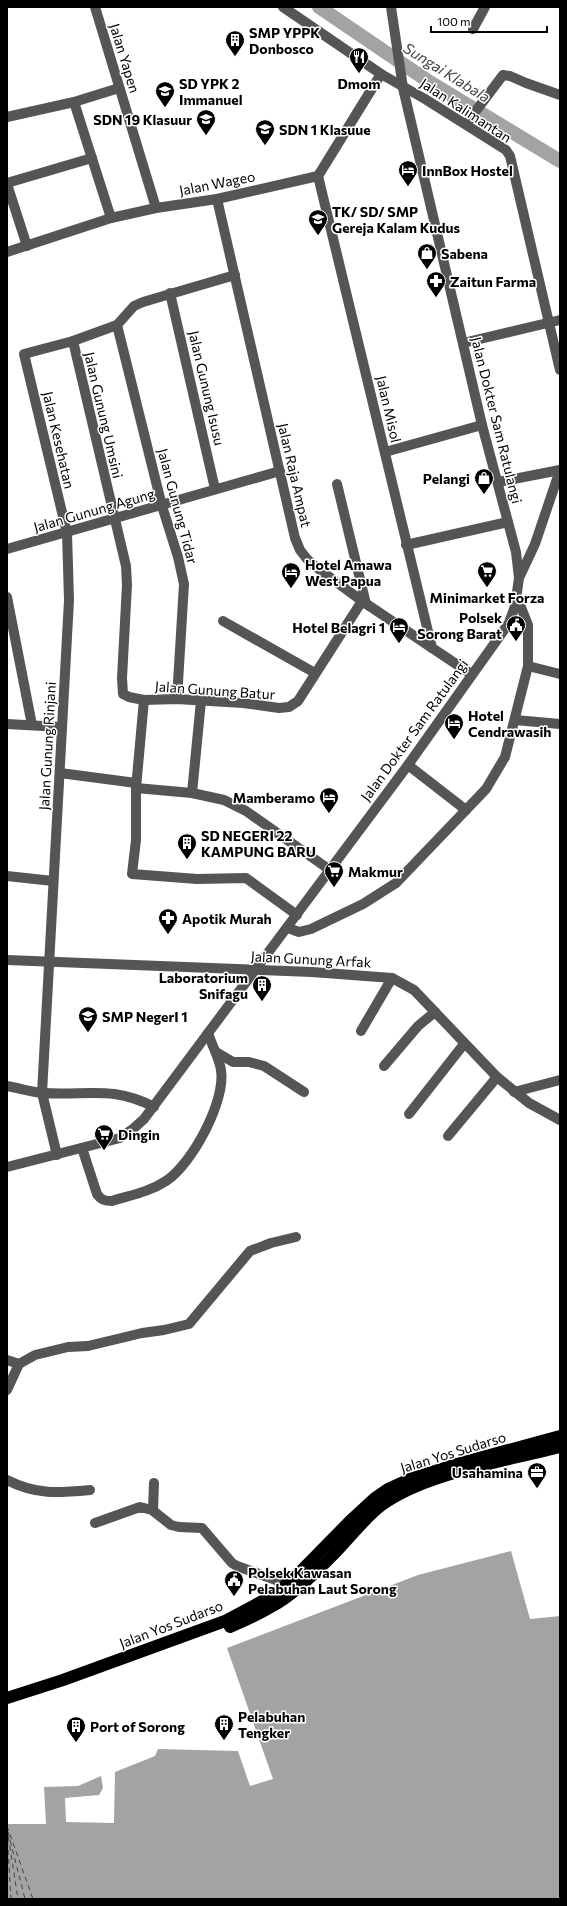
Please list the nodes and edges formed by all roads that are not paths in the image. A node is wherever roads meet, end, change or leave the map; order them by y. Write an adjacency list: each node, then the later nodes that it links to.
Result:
1 (95, 7): 7 (street, Jalan Yapen)
2 (283, 7): 6 (street, Jalan Kalimantan)
3 (391, 7): 8 (street, Jalan Dokter Sam Ratulangi)
4 (485, 7): 5 (street)
5 (472, 29)
6 (381, 74): 8 (street, Jalan Kalimantan); 14 (street)
7 (119, 88): 10 (street); 17 (street, Jalan Yapen)
8 (403, 88): 12 (street, Jalan Kalimantan); 27 (street, Jalan Dokter Sam Ratulangi)
9 (560, 94): 12 (street)
10 (74, 102): 11 (street); 13 (street)
11 (7, 117)
12 (469, 120): 24 (street, Jalan Kalimantan)
13 (92, 158): 15 (street); 18 (street)
14 (318, 176): 16 (street, Jalan Wageo); 30 (street, Jalan Misol)
15 (7, 184): 19 (street)
16 (217, 199): 17 (street, Jalan Wageo); 21 (street, Jalan Raja Ampat)
17 (156, 208): 18 (street, Jalan Wageo)
18 (111, 218): 19 (street, Jalan Wageo)
19 (27, 246): 20 (street, Jalan Wageo)
20 (7, 252)
21 (235, 275): 22 (street); 32 (street, Jalan Raja Ampat)
22 (170, 293): 25 (street); 35 (street, Jalan Gunung Isusu)
23 (560, 320): 24 (street)
24 (548, 323): 27 (street); 28 (street, Jalan Kalimantan)
25 (117, 325): 26 (street); 36 (street, Jalan Gunung Tidar)
26 (73, 341): 37 (street, Jalan Gunung Umsini); 39 (street, Jalan Kesehatan)
27 (463, 343): 29 (street, Jalan Dokter Sam Ratulangi)
28 (560, 370)
29 (482, 425): 30 (street); 33 (street, Jalan Dokter Sam Ratulangi)
30 (385, 452): 40 (street, Jalan Misol)
31 (560, 470): 33 (street); 42 (street)
32 (280, 471): 35 (street, Jalan Gunung Agung); 45 (street, Jalan Raja Ampat)
33 (498, 482): 38 (street, Jalan Dokter Sam Ratulangi)
34 (337, 484): 45 (street)
35 (216, 489): 36 (street, Jalan Gunung Agung)
36 (162, 506): 37 (street, Jalan Gunung Agung); 53 (street, Jalan Gunung Tidar)
37 (114, 519): 39 (street, Jalan Gunung Agung); 52 (street, Jalan Gunung Umsini)
38 (508, 522): 40 (street); 42 (street, Jalan Dokter Sam Ratulangi)
39 (67, 533): 41 (street, Jalan Gunung Agung); 60 (street, Jalan Gunung Rinjani)
40 (406, 545): 47 (street, Jalan Misol)
41 (7, 549)
42 (519, 578): 43 (street, Jalan Dokter Sam Ratulangi)
43 (517, 596): 48 (street); 50 (street, Jalan Dokter Sam Ratulangi)
44 (7, 597): 59 (street)
45 (364, 602): 47 (street, Jalan Raja Ampat); 49 (street, Jalan Gunung Batur)
46 (223, 621): 49 (street)
47 (432, 648): 50 (street, Jalan Raja Ampat)
48 (528, 666): 51 (street); 56 (street)
49 (315, 673): 55 (street, Jalan Gunung Batur)
50 (471, 674): 61 (street, Jalan Dokter Sam Ratulangi)
51 (560, 674)
52 (128, 697): 54 (street, Jalan Gunung Batur)
53 (177, 699): 54 (street, Jalan Gunung Batur); 55 (street, Jalan Gunung Batur)
54 (144, 700): 63 (street)
55 (202, 701): 64 (street)
56 (515, 720): 58 (street); 65 (street)
57 (7, 724): 59 (street)
58 (560, 724)
59 (32, 725): 60 (street)
60 (61, 727): 62 (street, Jalan Gunung Rinjani)
61 (408, 765): 65 (street); 66 (street, Jalan Dokter Sam Ratulangi)
62 (60, 773): 63 (street); 68 (street, Jalan Gunung Rinjani)
63 (136, 786): 64 (street); 69 (street)
64 (192, 793): 66 (street)
65 (466, 810): 70 (street)
66 (330, 870): 69 (street, Jalan Dokter Sam Ratulangi)
67 (7, 876): 68 (street)
68 (53, 881): 72 (street, Jalan Gunung Rinjani)
69 (296, 915): 70 (street, Jalan Dokter Sam Ratulangi)
70 (288, 928): 73 (street, Jalan Dokter Sam Ratulangi)
71 (7, 960): 72 (street, Jalan Gunung Arfak)
72 (48, 961): 73 (street, Jalan Gunung Arfak); 86 (street, Jalan Gunung Rinjani)
73 (256, 970): 74 (street, Jalan Gunung Arfak); 77 (street, Jalan Dokter Sam Ratulangi)
74 (392, 978): 75 (street, Jalan Gunung Arfak); 76 (street)
75 (435, 1012): 78 (street, Jalan Gunung Arfak); 80 (street)
76 (361, 1031)
77 (208, 1033): 79 (street); 87 (street, Jalan Dokter Sam Ratulangi)
78 (464, 1044): 81 (street, Jalan Gunung Arfak); 88 (street)
79 (216, 1052): 84 (street); 91 (street)
80 (384, 1066)
81 (497, 1077): 85 (street, Jalan Gunung Arfak); 90 (street)
82 (560, 1080): 85 (street)
83 (7, 1086): 86 (street)
84 (304, 1092)
85 (514, 1092): 89 (street, Jalan Gunung Arfak)
86 (42, 1093): 87 (street); 92 (street, Jalan Gunung Rinjani)
87 (154, 1107): 91 (street, Jalan Dokter Sam Ratulangi)
88 (409, 1114)
89 (560, 1120)
90 (448, 1136)
91 (82, 1148): 92 (street, Jalan Dokter Sam Ratulangi)
92 (57, 1155): 93 (street, Jalan Dokter Sam Ratulangi)
93 (7, 1167)
94 (296, 1237): 96 (street)
95 (7, 1360): 96 (street)
96 (19, 1364): 97 (street)
97 (7, 1390)
98 (560, 1436): 103 (highway, Jalan Yos Sudarso)
99 (560, 1447): 103 (highway, Jalan Yos Sudarso)
100 (7, 1480): 102 (street)
101 (154, 1483): 104 (street)
102 (90, 1490)
103 (390, 1494): 106 (highway, Jalan Yos Sudarso); 108 (highway, Jalan Yos Sudarso)
104 (153, 1510): 105 (street); 106 (street)
105 (95, 1523)
106 (287, 1584): 107 (highway, Jalan Yos Sudarso)
107 (7, 1698)
108 (7, 1706)

